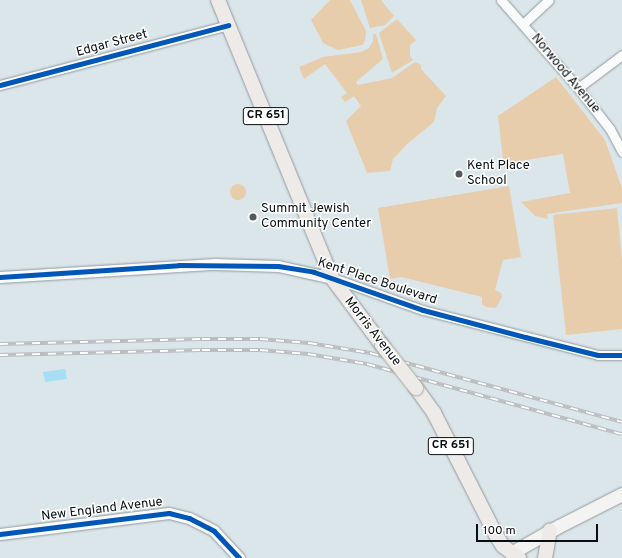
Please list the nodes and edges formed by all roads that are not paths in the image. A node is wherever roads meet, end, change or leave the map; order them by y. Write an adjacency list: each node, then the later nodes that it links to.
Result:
1 (218, 0): 4 (main road, Morris Avenue / CR 651)
2 (501, 0): 5 (street, Norwood Avenue)
3 (549, 0): 5 (street)
4 (228, 24): 7 (street, Edgar Street); 11 (main road, Morris Avenue / CR 651)
5 (523, 24): 8 (street, Norwood Avenue)
6 (622, 55): 8 (street)
7 (0, 85)
8 (578, 88): 9 (street, Norwood Avenue)
9 (622, 152)
10 (0, 277): 11 (street, Kent Place Boulevard)
11 (332, 278): 12 (street, Kent Place Boulevard); 16 (main road, Morris Avenue / CR 651, bridge)
12 (622, 355)
13 (622, 494): 14 (main road)
14 (550, 530): 16 (main road); 18 (main road)
15 (0, 534): 17 (street, New England Avenue)
16 (512, 556)
17 (239, 558)
18 (545, 558)

